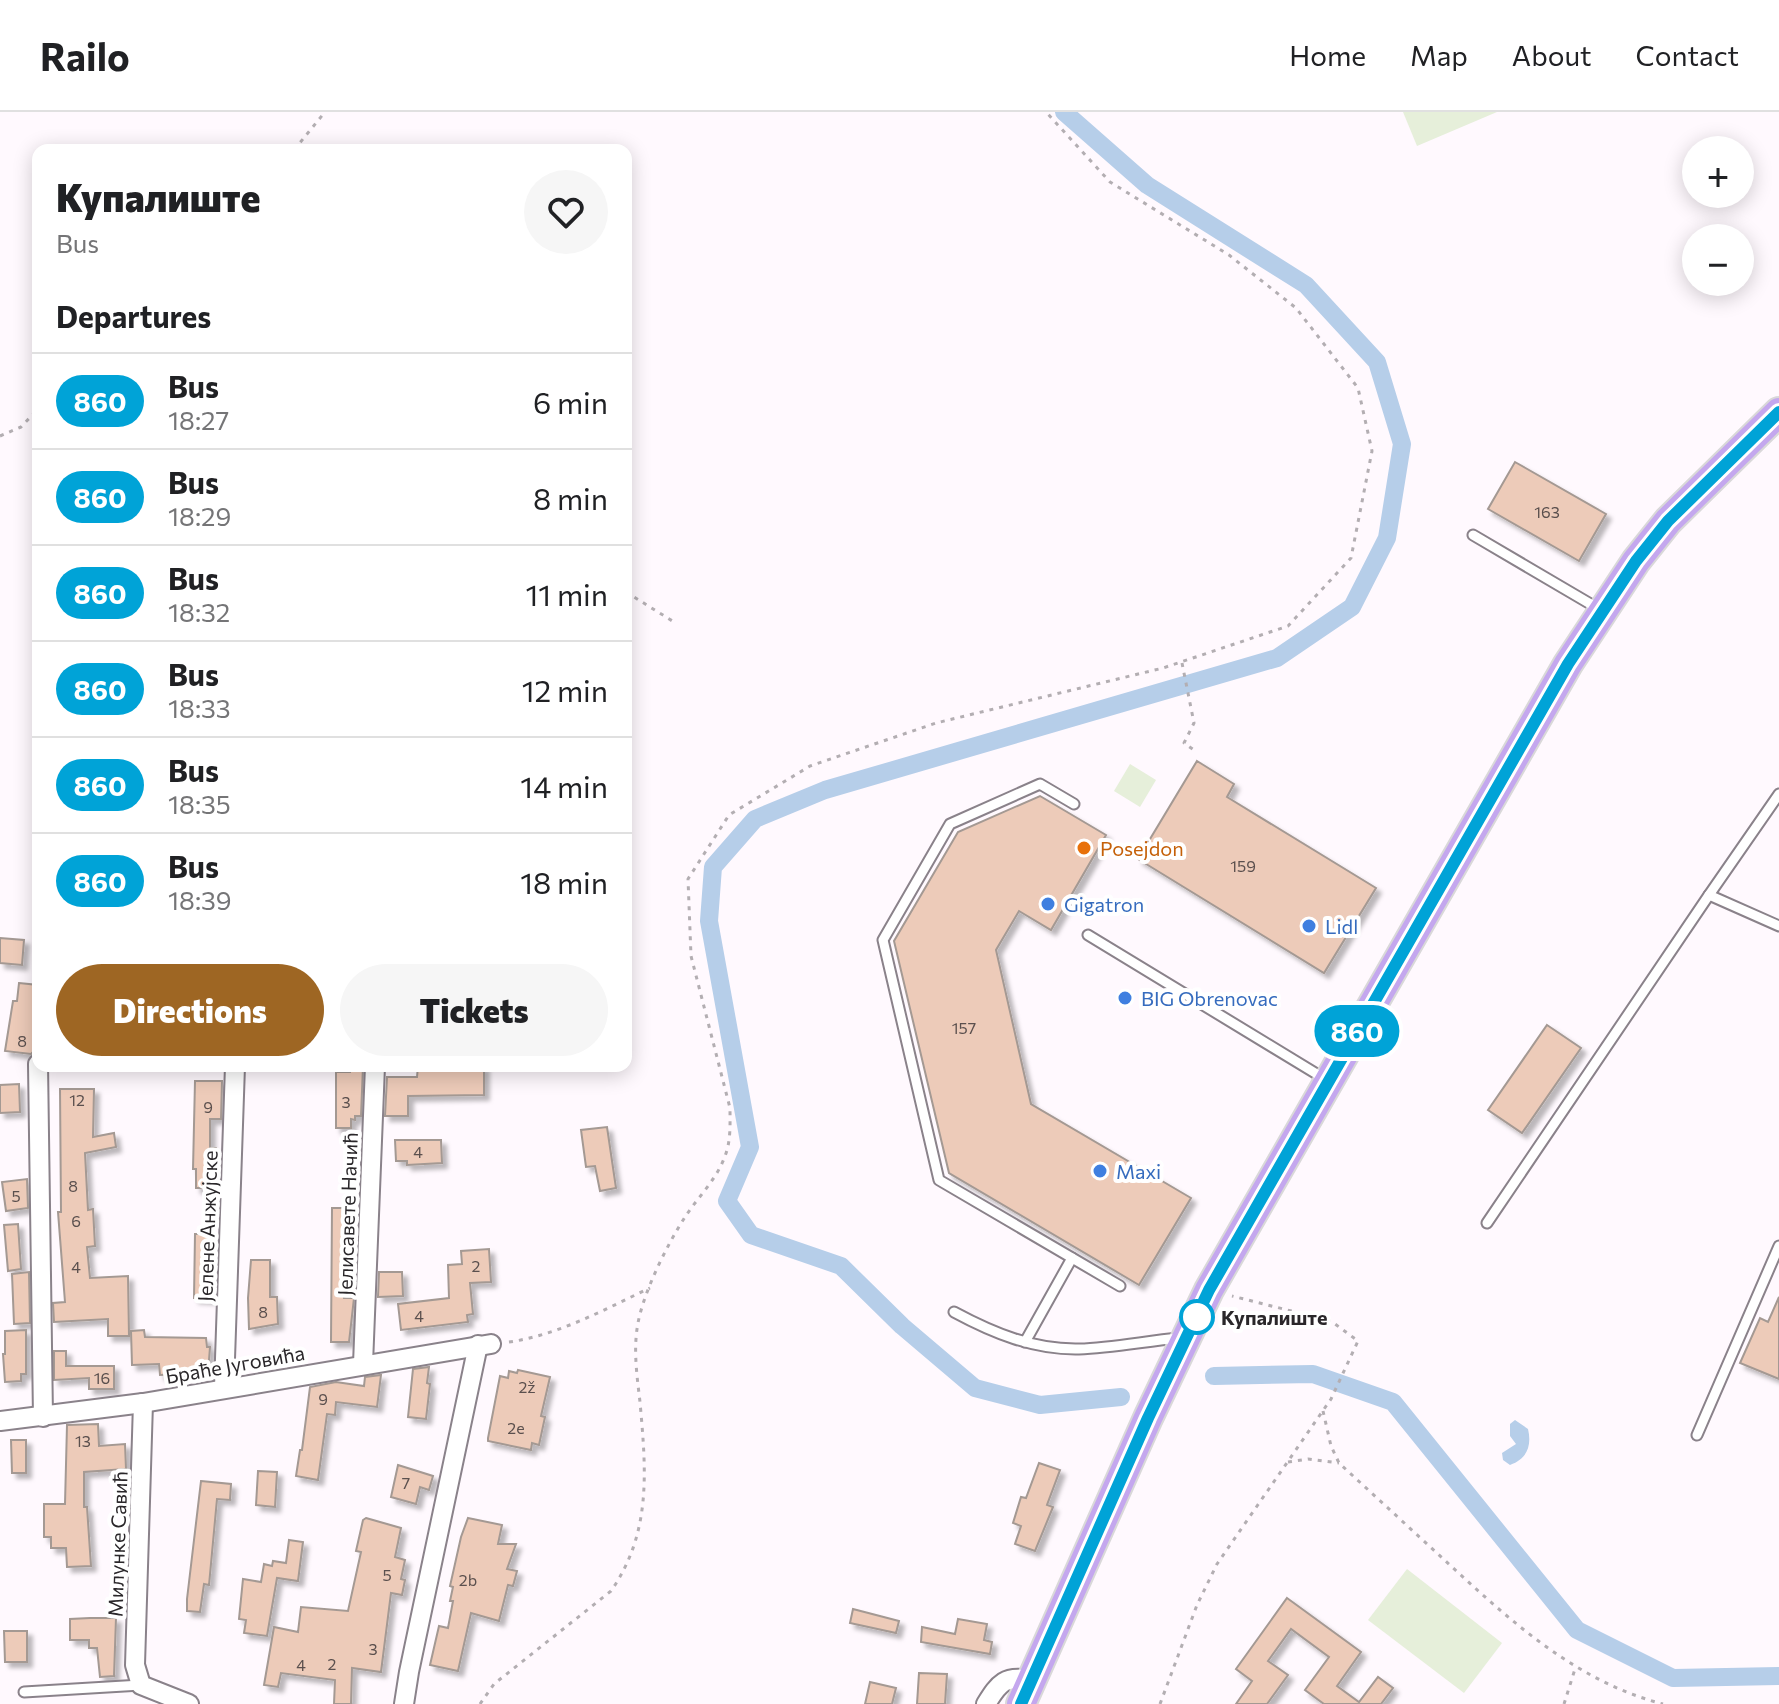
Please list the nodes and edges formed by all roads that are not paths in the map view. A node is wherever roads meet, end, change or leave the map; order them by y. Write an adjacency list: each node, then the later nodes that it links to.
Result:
1 (1779, 412): 3 (main road)
2 (1473, 535): 3 (lane)
3 (1602, 611): 12 (main road)
4 (1779, 794): 6 (lane)
5 (1074, 804): 15 (lane)
6 (1709, 895): 7 (lane); 13 (lane)
7 (1779, 926)
8 (1088, 935): 12 (lane)
9 (38, 1072): 23 (street)
10 (235, 1072): 21 (street, Јелене Анжујске)
11 (375, 1072): 20 (street, Јелисавете Начић)
12 (1328, 1081): 18 (main road)
13 (1487, 1223)
14 (1779, 1246): 25 (lane)
15 (1072, 1258): 16 (lane); 19 (lane)
16 (1120, 1286)
17 (954, 1312): 19 (lane)
18 (1187, 1337): 19 (lane); 28 (main road)
19 (1025, 1342)
20 (363, 1364): 21 (street, Браће Југовића); 30 (street, Браће Југовића)
21 (224, 1388): 22 (street, Браће Југовића)
22 (143, 1403): 23 (street, Браће Југовића); 26 (street, Милунке Савић)
23 (43, 1417): 24 (street, Браће Југовића)
24 (0, 1421)
25 (1697, 1435)
26 (141, 1685): 27 (lane); 29 (street)
27 (24, 1692)
28 (1026, 1692): 31 (street)
29 (189, 1704)
30 (404, 1704)
31 (986, 1704)

